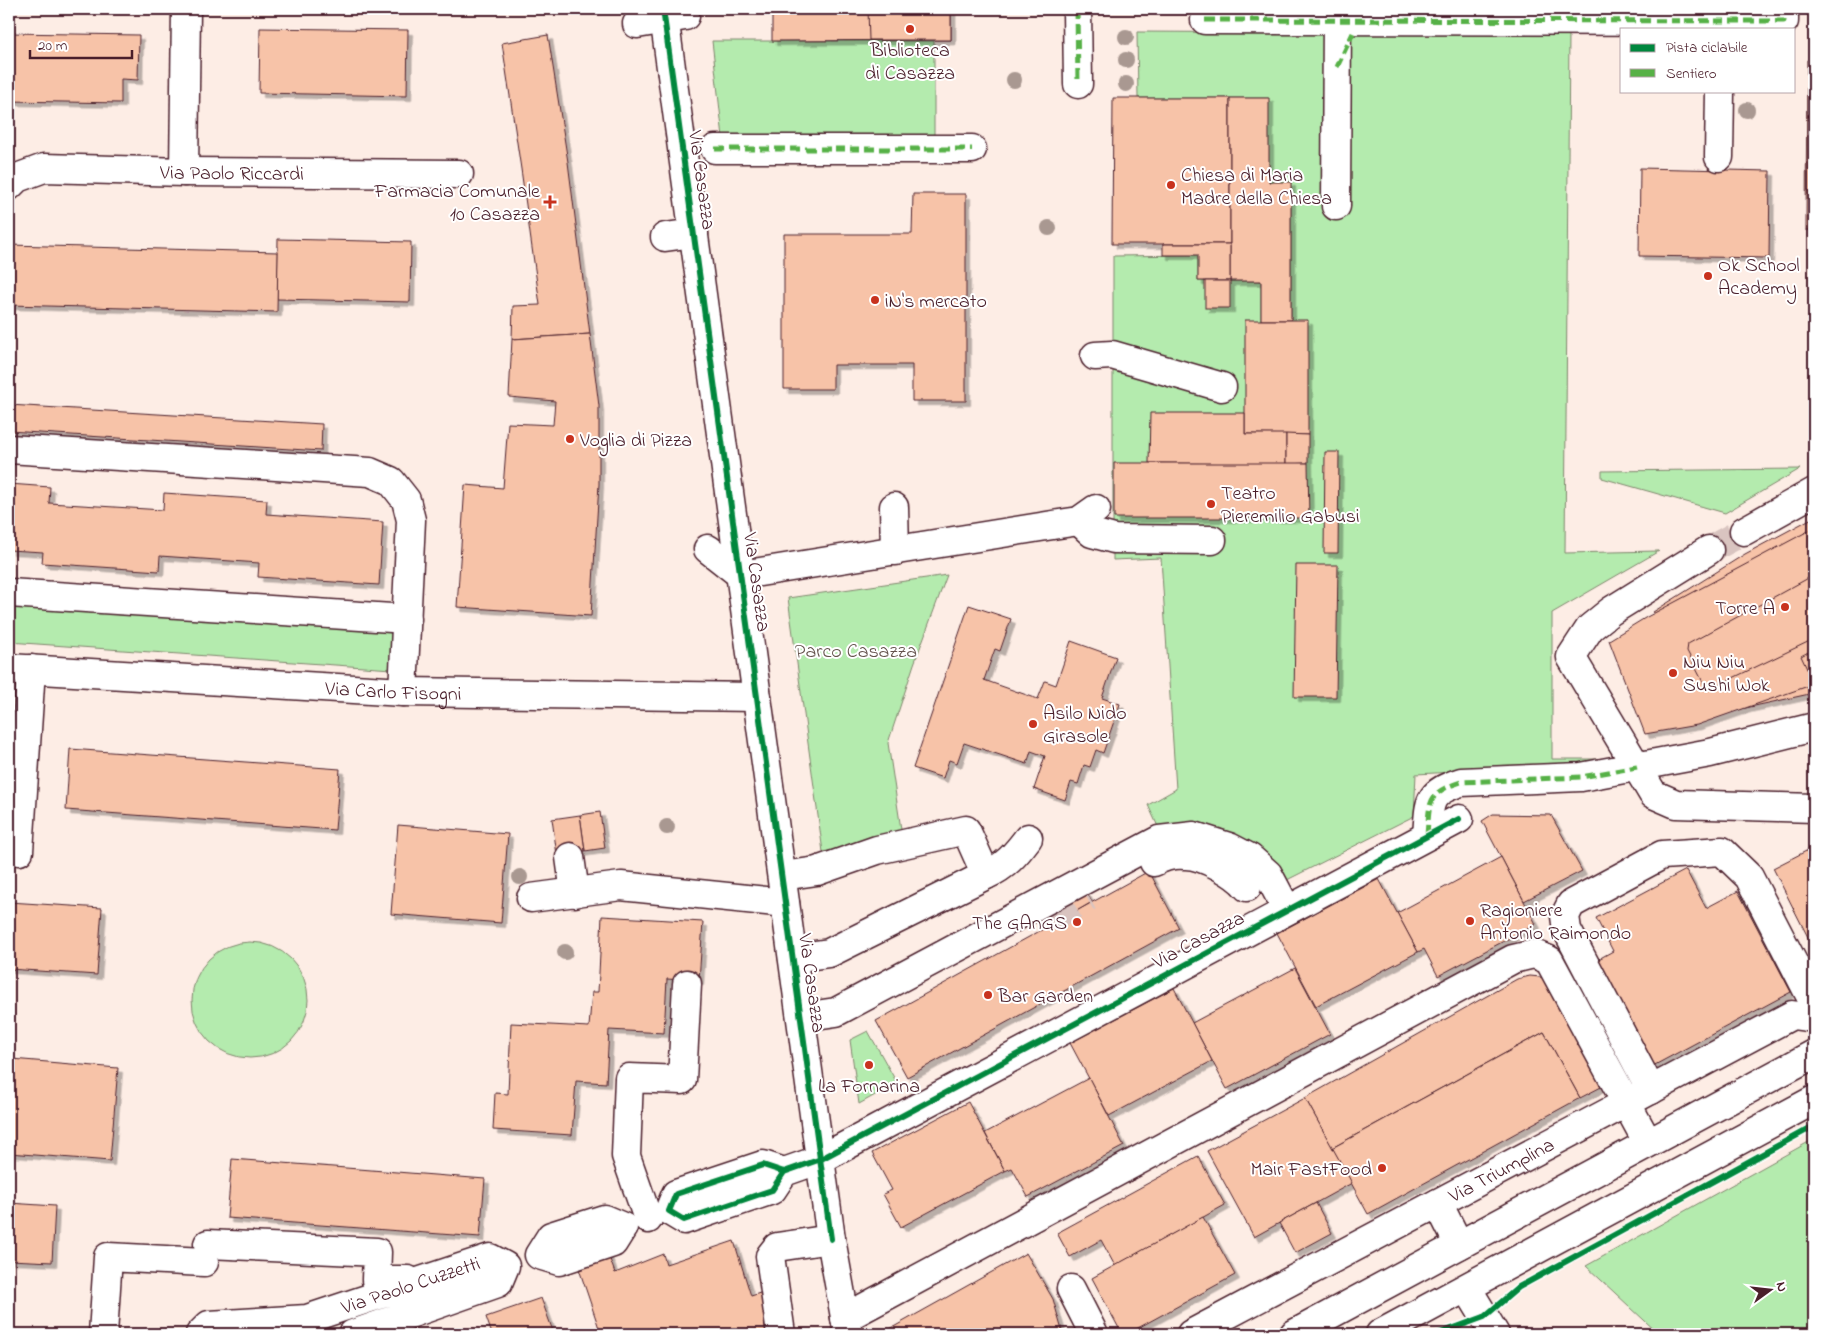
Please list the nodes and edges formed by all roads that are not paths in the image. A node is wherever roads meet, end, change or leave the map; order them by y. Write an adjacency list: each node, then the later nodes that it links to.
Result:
1 (186, 9): 14 (street)
2 (1077, 9): 9 (street)
3 (1784, 9): 8 (street)
4 (671, 15): 7 (street, Via Casazza); 18 (street, Via Casazza)
5 (1337, 15): 6 (street); 8 (street); 17 (street)
6 (1205, 20)
7 (637, 24)
8 (1719, 25)
9 (1078, 84)
10 (1720, 92): 13 (street)
11 (715, 149): 12 (street)
12 (972, 149)
13 (1719, 157)
14 (184, 172): 15 (street, Via Paolo Riccardi); 16 (street, Via Paolo Riccardi)
15 (459, 174)
16 (9, 186)
17 (1336, 206)
18 (694, 233): 19 (street, Via Casazza); 30 (street, Via Casazza)
19 (665, 237)
20 (1095, 356): 21 (street)
21 (1222, 386)
22 (9, 449): 32 (street)
23 (1814, 492): 25 (street)
24 (894, 507): 29 (street)
25 (1744, 531)
26 (1212, 540): 29 (street, Via Casazza)
27 (708, 549): 30 (street, Via Casazza)
28 (1709, 550): 37 (street)
29 (895, 551): 30 (street, Via Casazza)
30 (741, 575): 35 (street, Via Casazza)
31 (9, 593): 32 (street)
32 (407, 619): 34 (street)
33 (20, 669): 34 (street, Via Carlo Fisogni); 42 (street, Via Carlo Fisogni)
34 (403, 692): 35 (street, Via Carlo Fisogni)
35 (757, 697): 44 (street, Via Casazza)
36 (1814, 727): 37 (street)
37 (1637, 767): 38 (street); 40 (street)
38 (1814, 808)
39 (1459, 819): 40 (street, Via Casazza)
40 (1427, 835): 51 (street, Via Casazza)
41 (1028, 838): 45 (street)
42 (19, 851)
43 (570, 857): 47 (street)
44 (782, 876): 45 (street); 50 (street, Via Casazza)
45 (986, 876): 53 (street)
46 (1247, 887): 48 (street)
47 (575, 892): 49 (street); 50 (street)
48 (1089, 897)
49 (531, 898)
50 (785, 902): 53 (street, Via Casazza)
51 (1287, 910): 56 (street); 64 (street, Via Casazza)
52 (1050, 918): 58 (street)
53 (793, 958): 56 (street, Via Casazza)
54 (687, 984): 66 (street)
55 (1814, 1003): 60 (street)
56 (802, 1017): 64 (street, Via Casazza)
57 (1814, 1018): 60 (street, Via Triumplina)
58 (838, 1031)
59 (1814, 1054): 63 (street)
60 (1651, 1090): 62 (street, Via Triumplina)
61 (1814, 1100): 72 (street)
62 (1627, 1103): 63 (street); 65 (street, Via Triumplina); 75 (street)
63 (1648, 1143): 69 (street)
64 (820, 1159): 66 (street); 68 (street, Via Casazza)
65 (1438, 1203): 69 (street); 81 (street, Via Triumplina)
66 (646, 1219): 70 (street, Via Paolo Cuzzetti)
67 (1040, 1230): 75 (street)
68 (831, 1238): 75 (street, Via Casazza); 79 (street)
69 (1459, 1245): 82 (street)
70 (504, 1266): 71 (street, Via Paolo Cuzzetti); 74 (street, Via Paolo Cuzzetti)
71 (422, 1280): 74 (street); 76 (street); 77 (street, Via Paolo Cuzzetti)
72 (1467, 1288): 83 (street); 84 (street)
73 (1071, 1289): 80 (street)
74 (431, 1306): 78 (street, Via Paolo Cuzzetti)
75 (847, 1329)
76 (102, 1334)
77 (200, 1334)
78 (353, 1334)
79 (782, 1334)
80 (1094, 1334)
81 (1191, 1334)
82 (1294, 1334)
83 (1380, 1334)
84 (1495, 1334)

